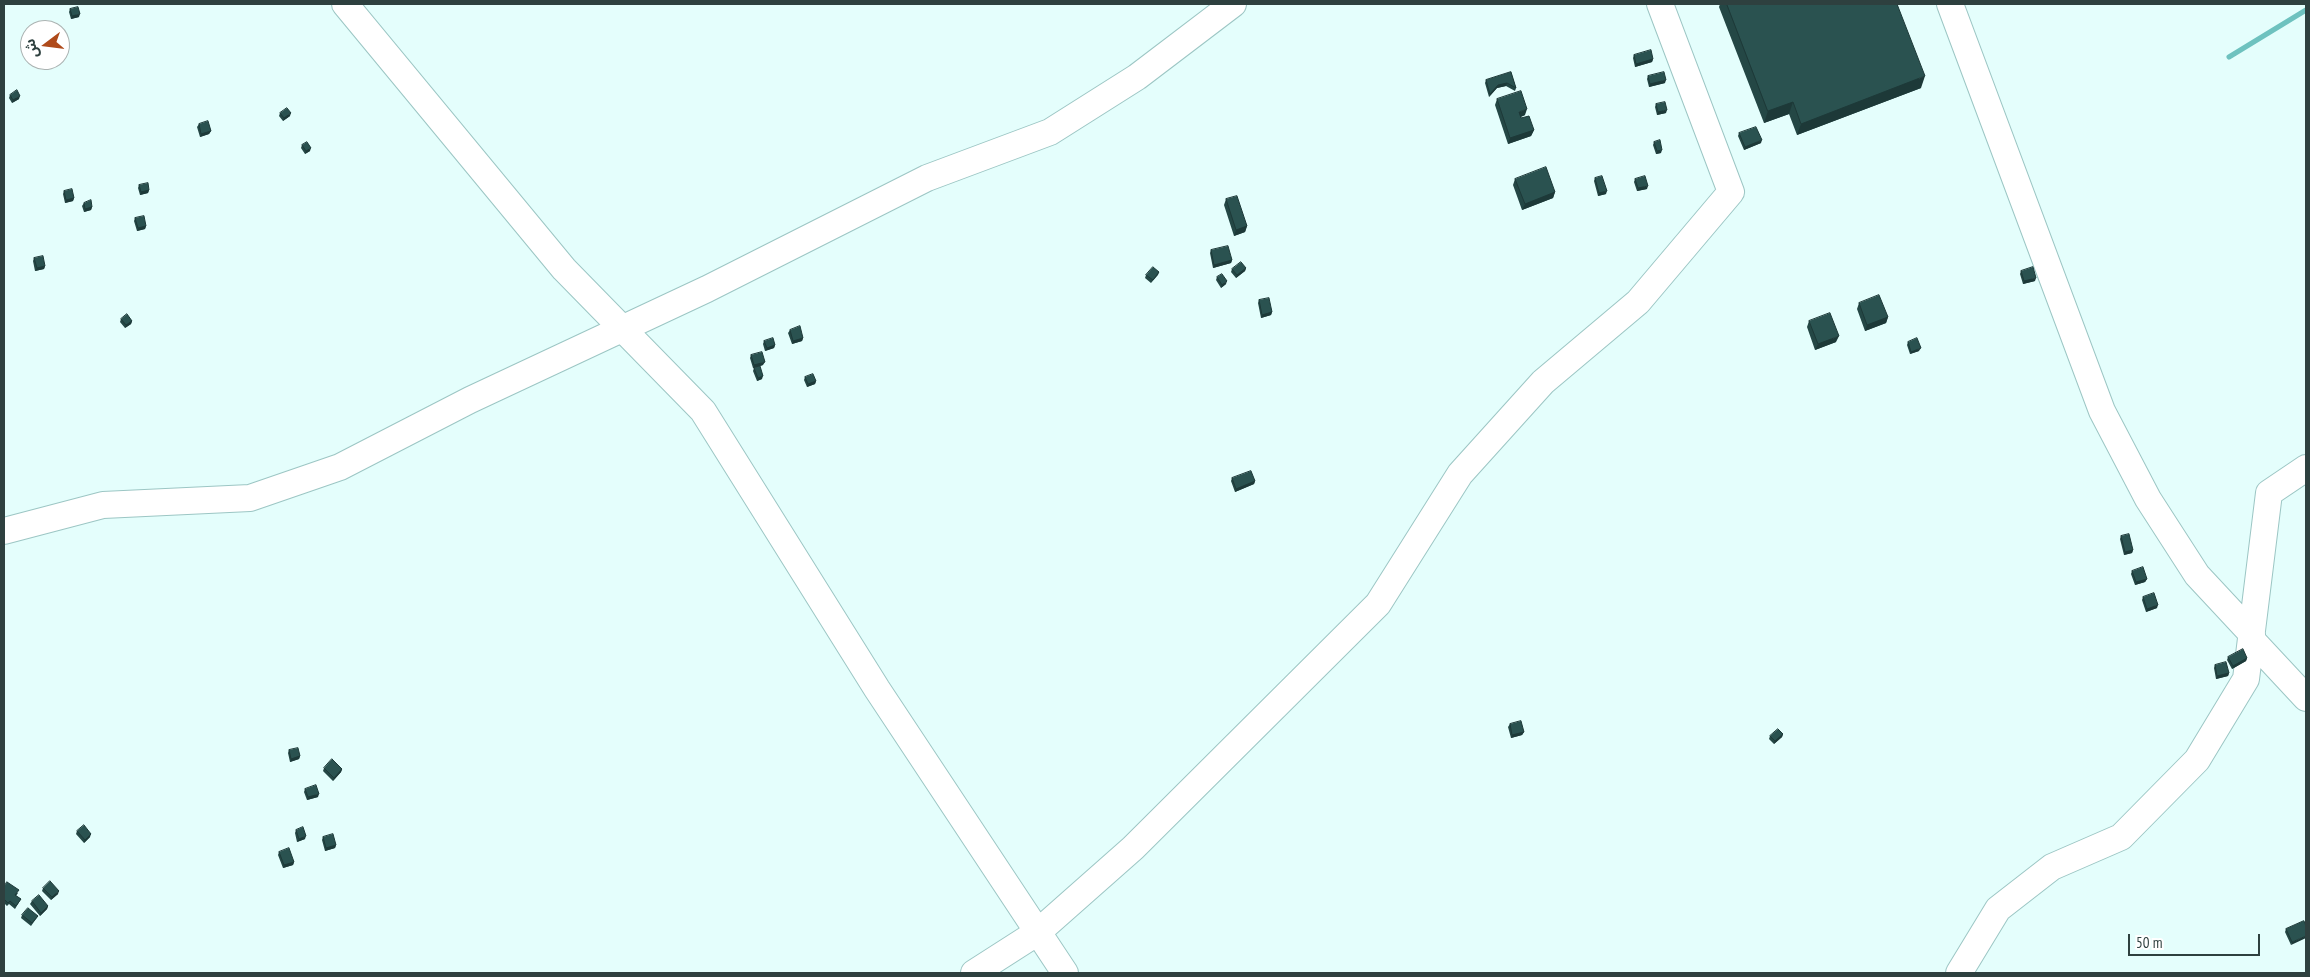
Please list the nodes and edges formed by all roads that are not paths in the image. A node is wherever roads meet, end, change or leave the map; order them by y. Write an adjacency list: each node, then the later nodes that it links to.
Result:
1 (345, 4): 5 (street)
2 (1234, 4): 5 (street)
3 (1660, 4): 10 (street)
4 (1950, 4): 8 (street)
5 (623, 329): 7 (street); 10 (street)
6 (2306, 468): 8 (street)
7 (4, 531)
8 (2252, 637): 9 (street); 13 (street)
9 (2306, 698)
10 (1038, 932): 11 (street); 12 (street)
11 (974, 973)
12 (1065, 973)
13 (1959, 973)

